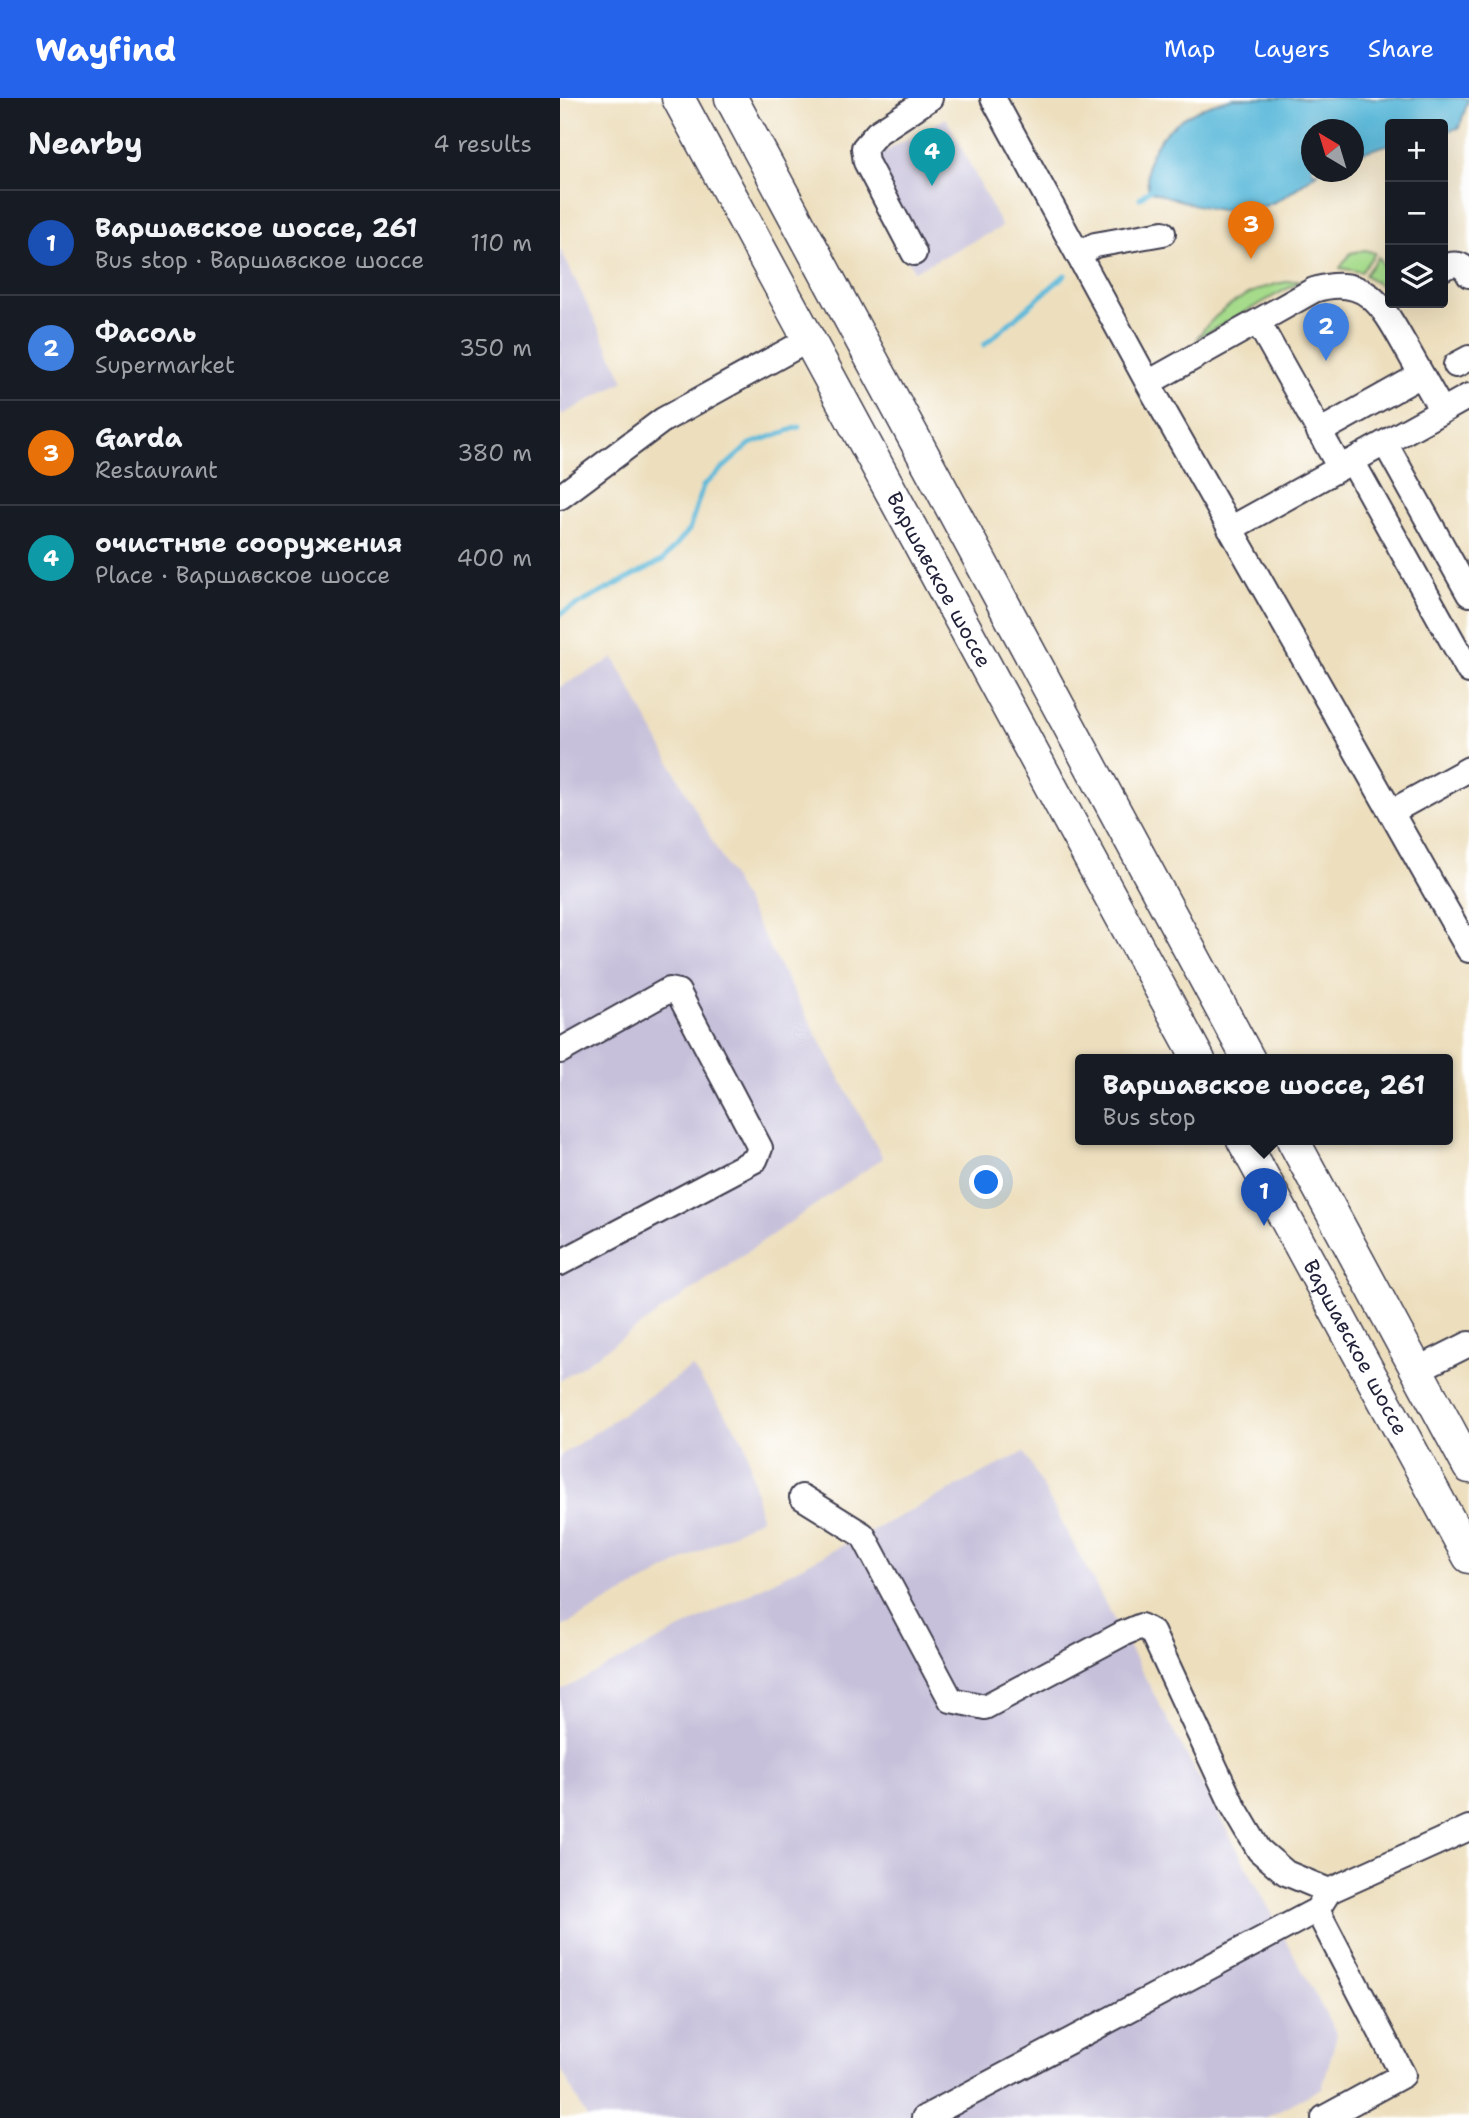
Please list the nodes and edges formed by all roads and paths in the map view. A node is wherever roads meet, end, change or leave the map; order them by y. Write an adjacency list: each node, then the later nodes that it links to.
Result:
1 (678, 98): 11 (main road, Варшавское шоссе)
2 (730, 98): 28 (main road, Варшавское шоссе)
3 (930, 98): 6 (street)
4 (993, 98): 7 (street)
5 (1163, 233): 7 (street)
6 (914, 253)
7 (1078, 255): 13 (street)
8 (1448, 266): 9 (street)
9 (1469, 275)
10 (1258, 321): 12 (street); 13 (street); 16 (street)
11 (808, 340): 19 (street); 27 (main road, Варшавское шоссе)
12 (1421, 375): 15 (street); 16 (street)
13 (1148, 383): 20 (street)
14 (1469, 396): 15 (street)
15 (1442, 411): 17 (street)
16 (1319, 432): 18 (street)
17 (1385, 443): 18 (street); 21 (street)
18 (1346, 464): 20 (street); 22 (street)
19 (560, 497)
20 (1230, 529): 24 (street)
21 (1469, 594)
22 (1469, 671)
23 (1469, 769): 24 (street)
24 (1391, 812): 25 (street)
25 (1469, 950)
26 (562, 1045): 31 (street)
27 (1196, 1054)
28 (1246, 1054)
29 (1246, 1145): 36 (main road, Варшавское шоссе)
30 (1296, 1145): 33 (main road, Варшавское шоссе)
31 (560, 1264)
32 (1469, 1344): 33 (street)
33 (1417, 1370): 34 (main road, Варшавское шоссе)
34 (1469, 1467)
35 (802, 1497): 38 (street)
36 (1469, 1557)
37 (1469, 1828): 38 (street)
38 (1323, 1900): 39 (street); 40 (street)
39 (924, 2118)
40 (1324, 2118)

